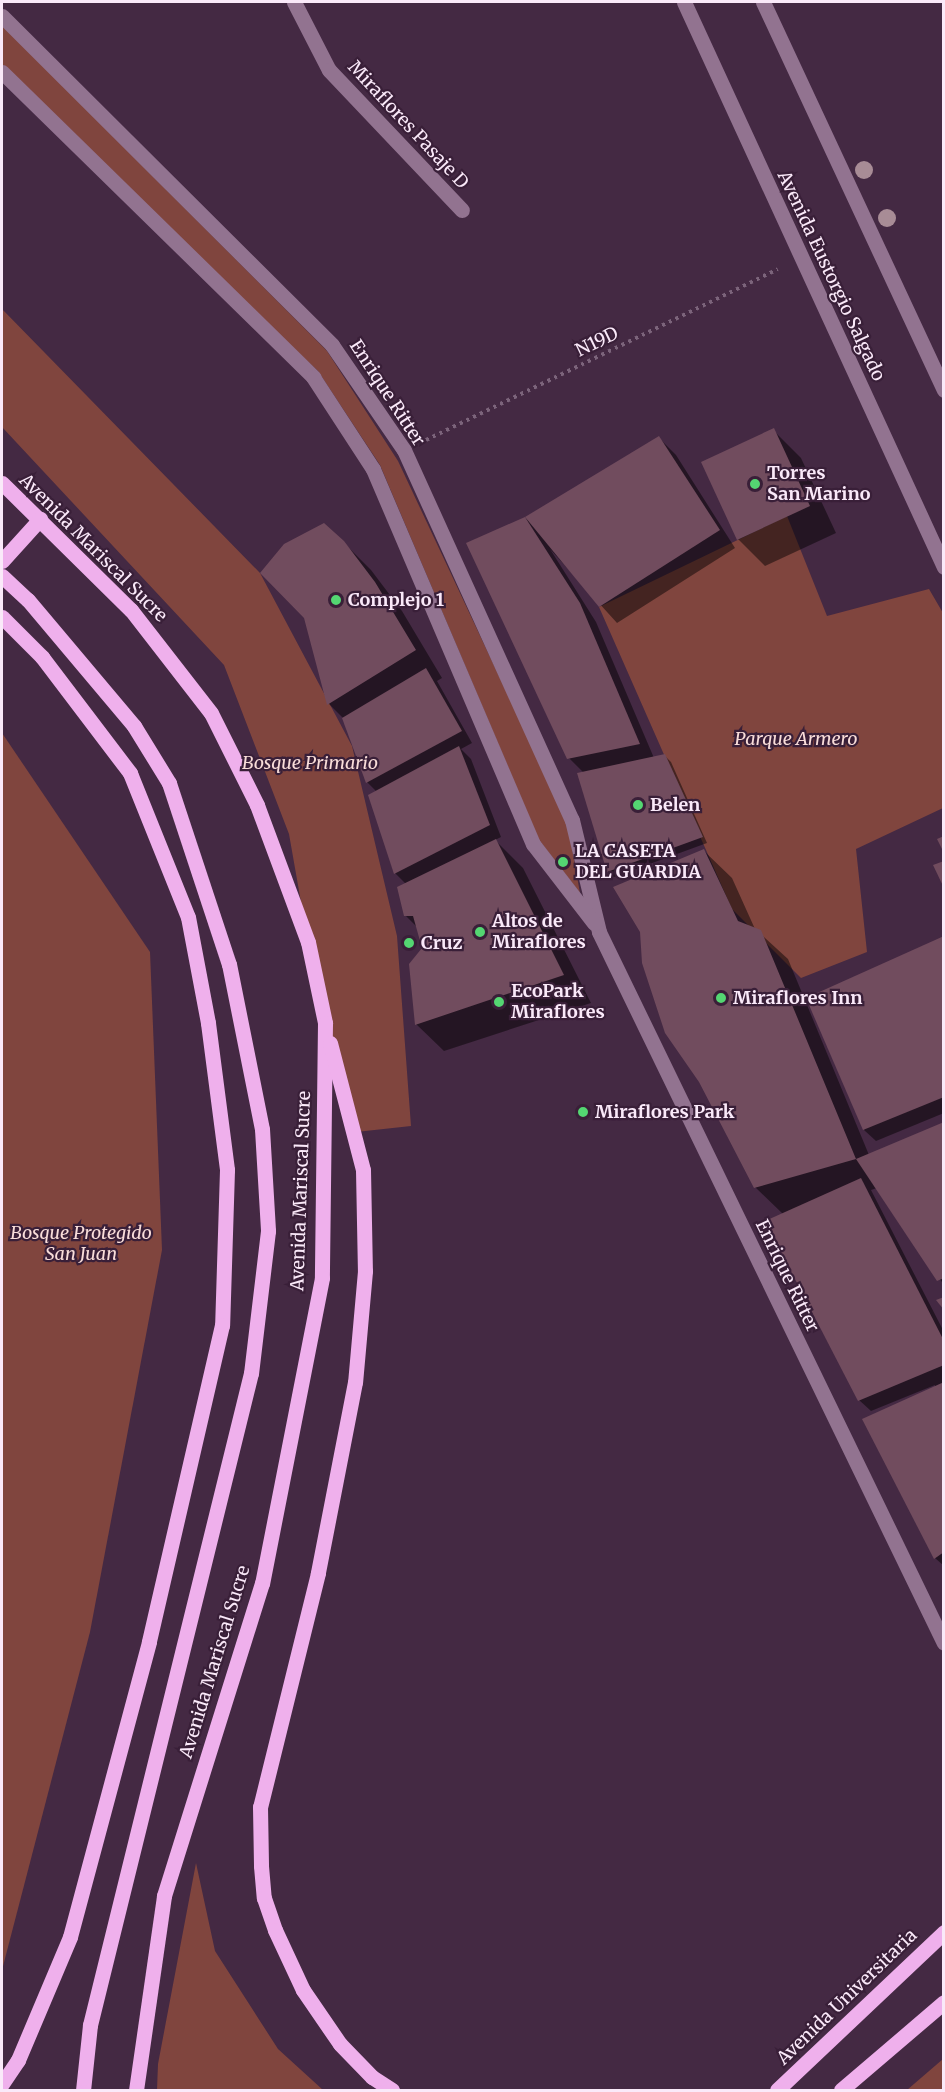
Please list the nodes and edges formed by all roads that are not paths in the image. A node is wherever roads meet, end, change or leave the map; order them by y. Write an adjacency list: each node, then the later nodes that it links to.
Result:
1 (294, 2): 6 (street, Miraflores Pasaje D)
2 (684, 2): 11 (street, Avenida Eustorgio Salgado)
3 (763, 2): 7 (street)
4 (2, 16): 14 (street, Enrique Ritter)
5 (2, 72): 14 (street, Enrique Ritter)
6 (462, 210)
7 (944, 390)
8 (2, 483): 9 (main road, Avenida Mariscal Sucre)
9 (40, 519): 10 (main road); 15 (main road, Avenida Mariscal Sucre)
10 (2, 561)
11 (944, 567)
12 (2, 576): 20 (main road, Avenida Mariscal Sucre)
13 (2, 617): 19 (main road)
14 (596, 926): 16 (street, Enrique Ritter)
15 (325, 1023): 21 (main road, Avenida Mariscal Sucre); 22 (main road)
16 (944, 1643)
17 (944, 1932): 23 (main road, Avenida Universitaria)
18 (944, 2002): 24 (main road)
19 (2, 2084)
20 (83, 2091)
21 (136, 2091)
22 (392, 2091)
23 (777, 2091)
24 (841, 2091)

